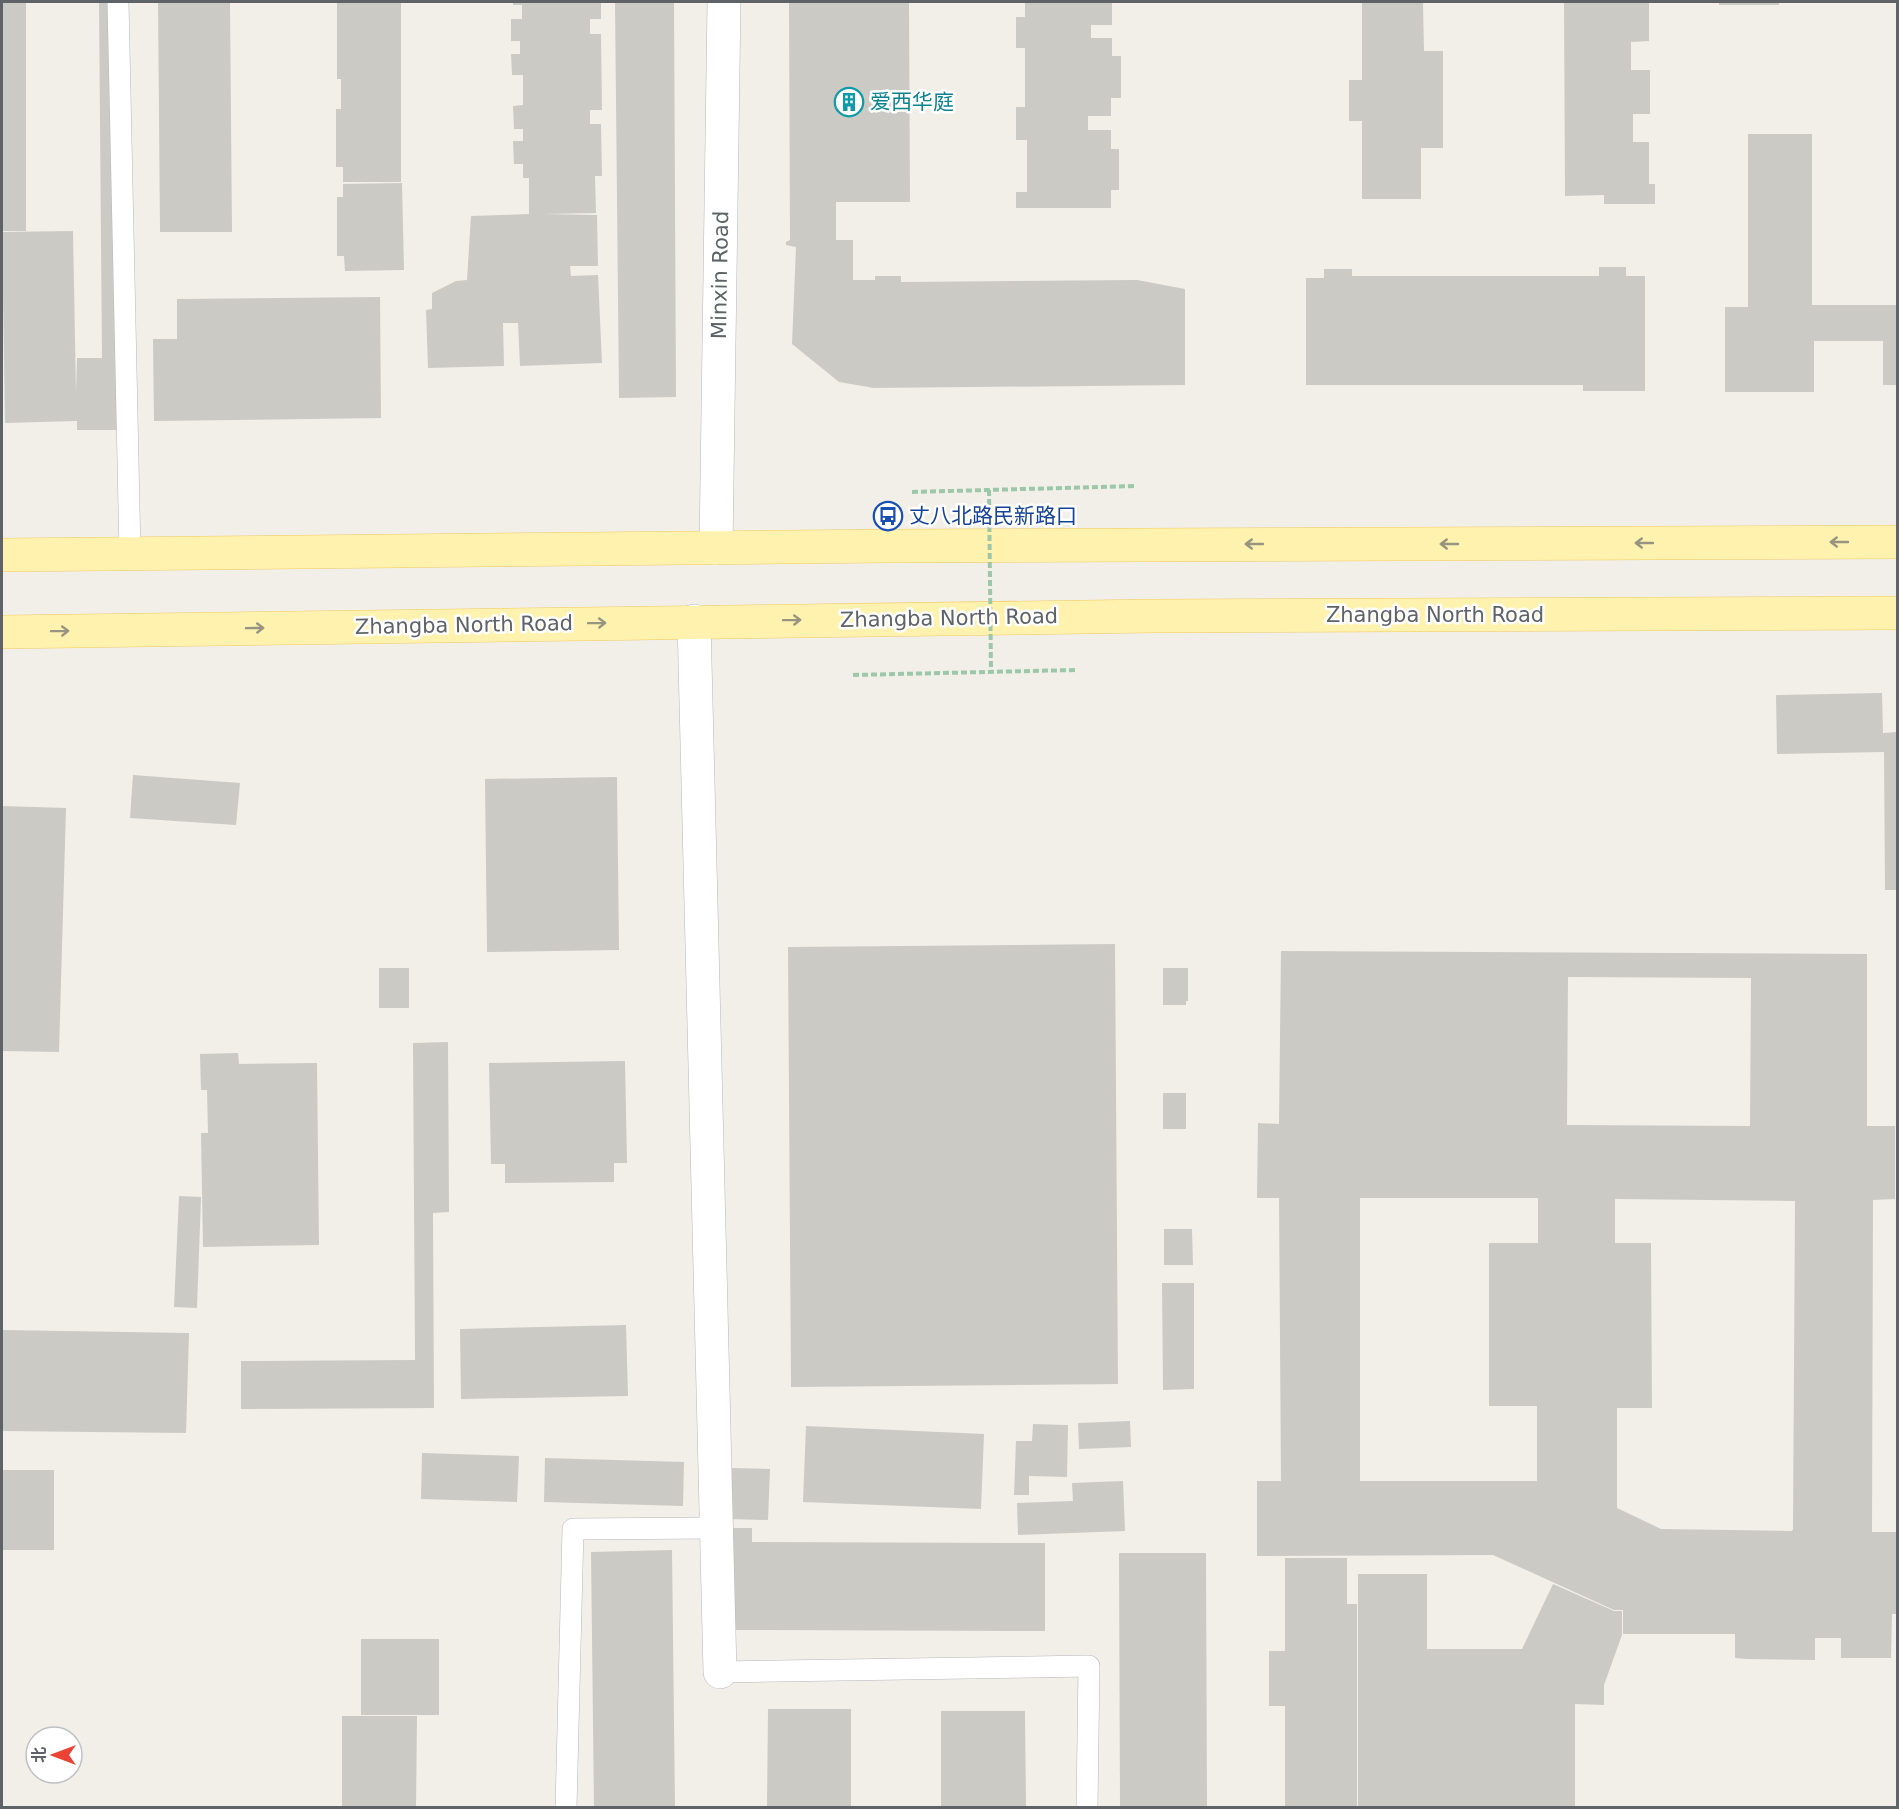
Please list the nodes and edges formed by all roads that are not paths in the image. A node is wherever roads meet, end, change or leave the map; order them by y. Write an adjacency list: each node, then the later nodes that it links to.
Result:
1 (118, 2): 5 (lane)
2 (724, 2): 4 (street, Minxin Road)
3 (1898, 542): 4 (main road, one-way to 4)
4 (716, 548): 5 (main road)
5 (130, 553): 6 (main road)
6 (2, 555)
7 (1898, 613): 8 (main road, Zhangba North Road, one-way to 7)
8 (694, 621): 9 (main road, Zhangba North Road, one-way to 8); 10 (street)
9 (2, 632)
10 (716, 1528): 11 (street); 12 (lane)
11 (720, 1672): 13 (lane)
12 (566, 1808)
13 (1087, 1808)

